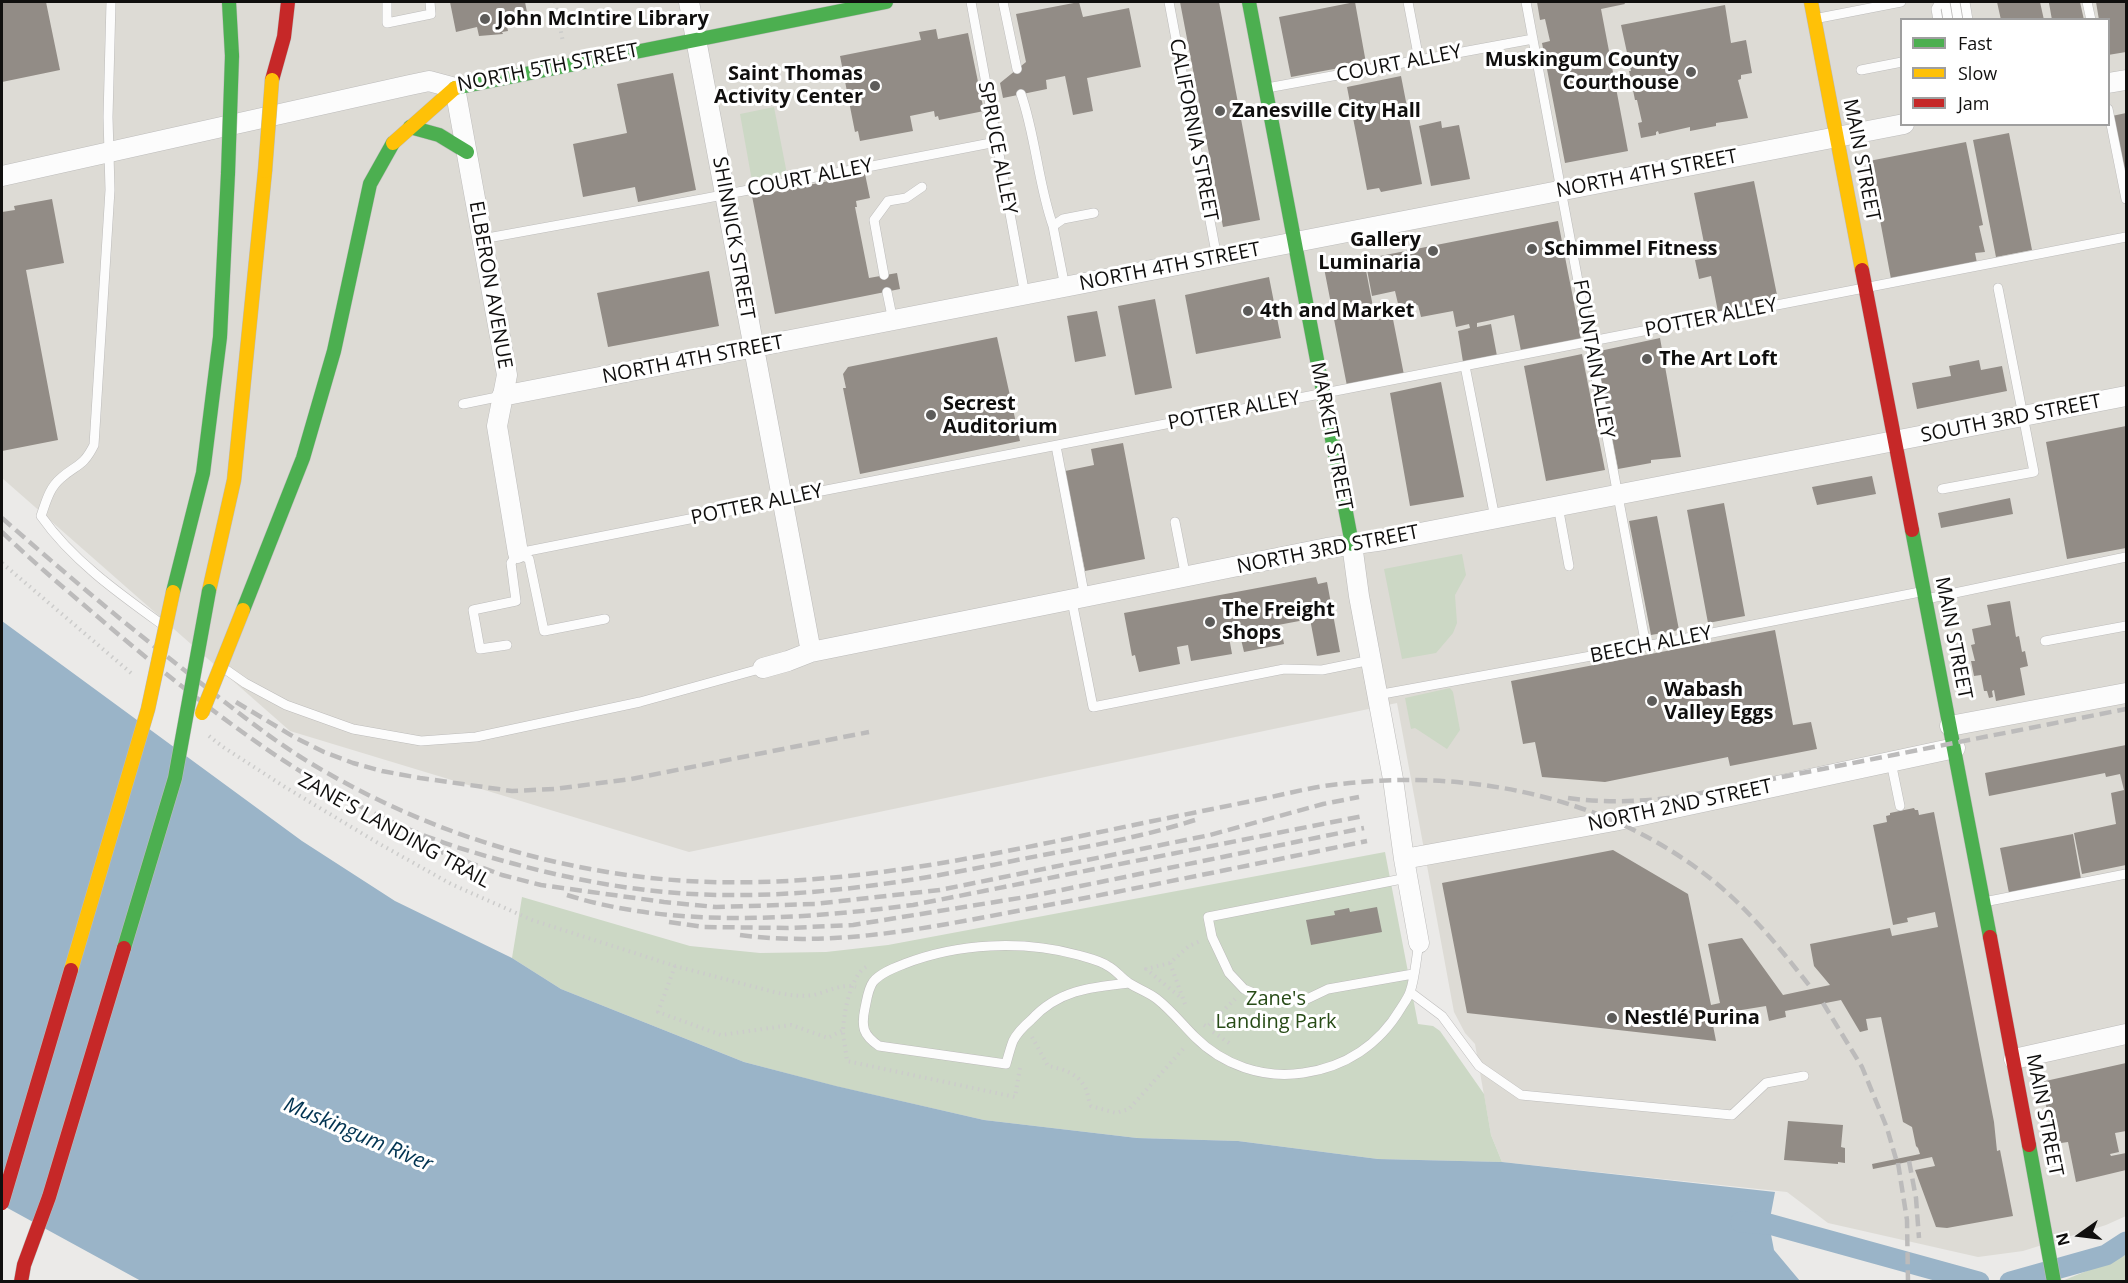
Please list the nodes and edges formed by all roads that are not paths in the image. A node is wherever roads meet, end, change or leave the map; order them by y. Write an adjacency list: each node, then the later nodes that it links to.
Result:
1 (111, 2): 45 (lane)
2 (229, 2): 118 (main road, bridge)
3 (288, 2): 34 (main road)
4 (387, 2): 5 (lane)
5 (430, 2)
6 (689, 2): 28 (street, SHINNICK STREET)
7 (886, 2): 28 (main road, NORTH 5TH STREET)
8 (971, 2): 44 (lane, SPRUCE ALLEY)
9 (1003, 2): 32 (lane)
10 (1169, 2): 57 (lane, CALIFORNIA STREET)
11 (1249, 2): 38 (main road, MARKET STREET)
12 (1408, 2): 30 (lane)
13 (1526, 2): 29 (lane, FOUNTAIN ALLEY)
14 (1811, 2): 26 (main road, MAIN STREET)
15 (1901, 2): 26 (lane)
16 (1940, 2): 21 (lane)
17 (1946, 2): 22 (lane)
18 (1954, 2): 23 (lane)
19 (1965, 2): 24 (lane)
20 (2087, 2): 25 (lane)
21 (1938, 18)
22 (1948, 18)
23 (1958, 18)
24 (1968, 18)
25 (2091, 18)
26 (1814, 19): 43 (main road, MAIN STREET)
27 (269, 35): 34 (main road)
28 (696, 39): 37 (main road, NORTH 5TH STREET); 50 (street, SHINNICK STREET)
29 (1533, 39): 30 (lane, COURT ALLEY); 49 (lane, FOUNTAIN ALLEY)
30 (1419, 60): 38 (lane, COURT ALLEY)
31 (1900, 62): 33 (lane)
32 (1017, 69)
33 (1861, 70)
34 (272, 80): 105 (main road, bridge)
35 (2127, 80): 36 (street)
36 (2110, 83)
37 (455, 88): 42 (main road); 45 (street, NORTH 5TH STREET); 46 (street, ELBERON AVENUE)
38 (1265, 89): 56 (main road, MARKET STREET)
39 (1021, 94): 53 (lane)
40 (2110, 114): 51 (lane)
41 (1900, 125): 43 (street, NORTH 4TH STREET)
42 (410, 127): 46 (main road); 105 (main road, bridge)
43 (1837, 138): 49 (street, NORTH 4TH STREET); 60 (main road, MAIN STREET)
44 (996, 142): 50 (lane, COURT ALLEY); 63 (lane, SPRUCE ALLEY)
45 (108, 152): 47 (street, NORTH 5TH STREET); 90 (lane)
46 (467, 152): 55 (street, ELBERON AVENUE)
47 (2, 176)
48 (922, 188): 58 (lane)
49 (1562, 191): 56 (street, NORTH 4TH STREET); 65 (lane, FOUNTAIN ALLEY)
50 (725, 195): 55 (lane, COURT ALLEY); 66 (street, SHINNICK STREET)
51 (2127, 199)
52 (1094, 213): 53 (lane)
53 (1053, 226): 59 (lane)
54 (2127, 237): 60 (lane, POTTER ALLEY)
55 (482, 239): 69 (street, ELBERON AVENUE)
56 (1293, 242): 57 (street, NORTH 4TH STREET); 68 (main road, MARKET STREET)
57 (1218, 258): 59 (street, NORTH 4TH STREET)
58 (884, 275)
59 (1065, 287): 63 (street, NORTH 4TH STREET)
60 (1866, 288): 65 (lane, POTTER ALLEY); 73 (main road, MAIN STREET)
61 (1998, 288): 72 (lane)
62 (887, 292): 64 (lane)
63 (1025, 295): 64 (street, NORTH 4TH STREET)
64 (894, 321): 66 (street, NORTH 4TH STREET)
65 (1590, 342): 67 (lane, POTTER ALLEY); 76 (lane, FOUNTAIN ALLEY)
66 (753, 348): 69 (street, NORTH 4TH STREET); 77 (street, SHINNICK STREET)
67 (1465, 366): 68 (lane, POTTER ALLEY); 79 (lane)
68 (1323, 394): 74 (lane, POTTER ALLEY); 81 (main road, MARKET STREET)
69 (502, 396): 71 (lane); 82 (street, ELBERON AVENUE)
70 (2127, 396): 72 (street, SOUTH 3RD STREET)
71 (463, 404)
72 (2024, 417): 73 (street, SOUTH 3RD STREET); 75 (lane)
73 (1896, 442): 76 (street, NORTH 3RD STREET); 86 (main road, MAIN STREET)
74 (1056, 446): 77 (lane, POTTER ALLEY); 87 (lane)
75 (1942, 489)
76 (1618, 494): 78 (street, NORTH 3RD STREET); 94 (lane, FOUNTAIN ALLEY)
77 (782, 500): 82 (lane, POTTER ALLEY); 95 (street, SHINNICK STREET)
78 (1558, 506): 79 (street, NORTH 3RD STREET); 84 (lane)
79 (1495, 518): 81 (street, NORTH 3RD STREET)
80 (1175, 522): 85 (lane)
81 (1352, 544): 85 (street, NORTH 3RD STREET); 97 (street, MARKET STREET)
82 (518, 553): 88 (lane); 93 (lane)
83 (2127, 557): 86 (lane, BEECH ALLEY)
84 (1569, 566)
85 (1186, 578): 87 (street, NORTH 3RD STREET)
86 (1925, 595): 94 (lane, BEECH ALLEY); 102 (main road, MAIN STREET)
87 (1079, 600): 95 (street, NORTH 3RD STREET); 97 (lane)
88 (605, 619)
89 (2127, 626): 91 (lane)
90 (178, 636)
91 (2045, 641)
92 (188, 642): 96 (lane)
93 (507, 645)
94 (1646, 646): 101 (lane, BEECH ALLEY)
95 (811, 652): 99 (street, NORTH 3RD STREET)
96 (207, 656)
97 (1371, 660): 101 (street, MARKET STREET)
98 (216, 663): 99 (lane)
99 (763, 668)
100 (2127, 693): 102 (street)
101 (1377, 695): 107 (street, MARKET STREET)
102 (1950, 726): 103 (main road, MAIN STREET)
103 (1955, 748): 104 (street, NORTH 2ND STREET); 110 (main road, MAIN STREET)
104 (1891, 762): 106 (lane); 107 (street, NORTH 2ND STREET)
105 (175, 778): 119 (main road, bridge)
106 (1900, 806)
107 (1404, 859): 109 (street, MARKET STREET)
108 (2127, 874): 110 (lane)
109 (1407, 878): 111 (street, MARKET STREET); 112 (lane)
110 (1984, 902): 116 (main road, MAIN STREET)
111 (1419, 943): 112 (lane)
112 (1413, 974): 114 (lane)
113 (1129, 983): 113 (lane); 114 (lane)
114 (1410, 992): 117 (lane)
115 (2127, 1034): 116 (street)
116 (2014, 1059): 120 (main road, MAIN STREET)
117 (1804, 1076)
118 (2, 1203)
119 (21, 1281)
120 (2055, 1281)

